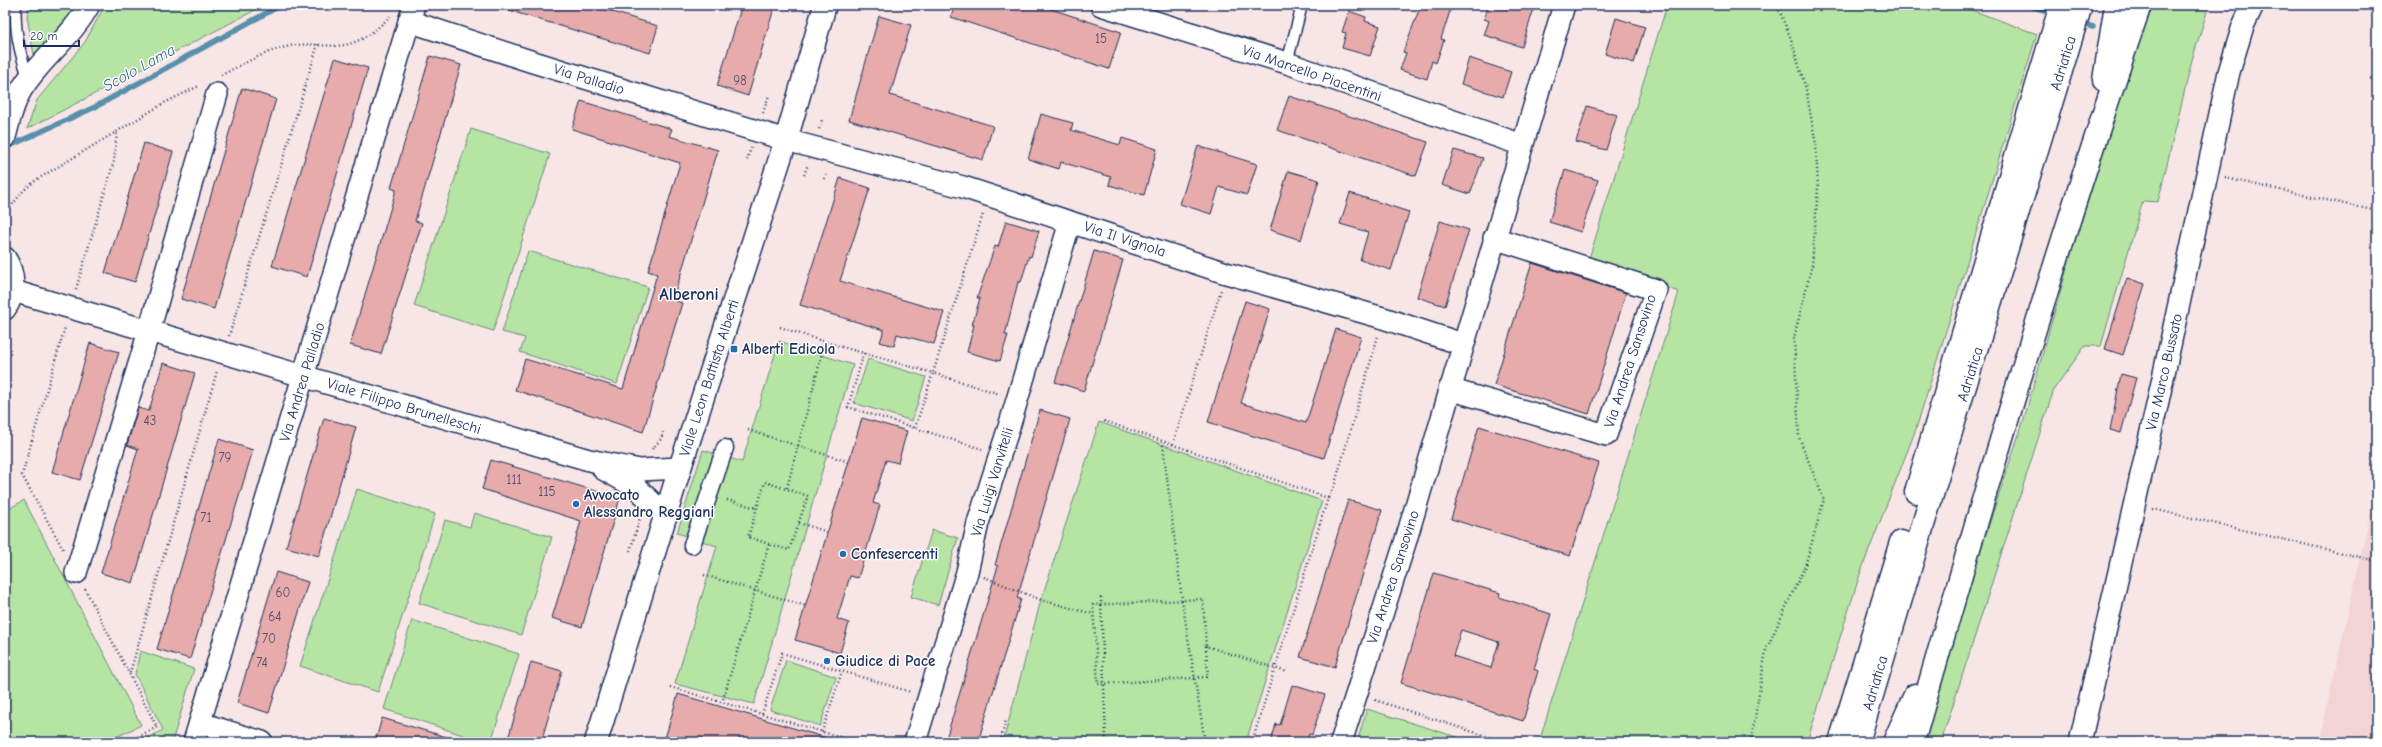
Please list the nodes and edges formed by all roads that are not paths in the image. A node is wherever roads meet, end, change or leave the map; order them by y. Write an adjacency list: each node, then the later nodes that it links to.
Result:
1 (16, 5): 15 (lane)
2 (89, 5): 15 (street)
3 (1100, 5): 14 (street, Via Marcello Piacentini)
4 (1302, 5): 14 (lane)
5 (1564, 5): 20 (street, Via Andrea Sansovino)
6 (2061, 5): 13 (main road, Adriatica)
7 (2081, 5): 13 (main road, Adriatica)
8 (2116, 5): 18 (main road)
9 (2140, 5): 18 (main road)
10 (2253, 5): 47 (street, Via Marco Bussato)
11 (823, 8): 19 (main road, Viale Leon Battista Alberti)
12 (411, 13): 19 (street, Via Palladio); 27 (street, Via Andrea Palladio)
13 (2054, 61): 33 (main road, Adriatica); 44 (main road, Adriatica)
14 (1286, 63): 20 (street, Via Marcello Piacentini)
15 (29, 79): 17 (street)
16 (217, 94): 25 (street)
17 (5, 137)
18 (2095, 139): 36 (main road)
19 (786, 140): 21 (street, Via Il Vignola); 31 (main road, Viale Leon Battista Alberti)
20 (1522, 145): 22 (street, Via Andrea Sansovino)
21 (1070, 222): 26 (street, Via Il Vignola); 40 (street, Via Luigi Vanvitelli)
22 (1494, 238): 26 (street, Via Andrea Sansovino); 28 (street, Via Andrea Sansovino)
23 (5, 258): 24 (street)
24 (9, 300): 25 (street, Viale Filippo Brunelleschi)
25 (149, 331): 27 (street, Viale Filippo Brunelleschi); 35 (street)
26 (1462, 344): 28 (street, Via Andrea Sansovino)
27 (304, 376): 30 (street, Viale Filippo Brunelleschi); 37 (street, Via Andrea Palladio)
28 (1449, 389): 41 (street, Via Andrea Sansovino)
29 (725, 448): 34 (street)
30 (589, 460): 31 (street, Viale Filippo Brunelleschi); 32 (street, Viale Filippo Brunelleschi)
31 (680, 468): 32 (main road, Viale Leon Battista Alberti)
32 (666, 516): 39 (main road, Viale Leon Battista Alberti)
33 (1907, 523): 42 (main road); 43 (main road, Adriatica)
34 (692, 545)
35 (76, 573)
36 (1944, 632): 45 (main road); 46 (main road)
37 (197, 732): 38 (street)
38 (262, 742)
39 (596, 742)
40 (915, 742)
41 (1341, 742)
42 (1827, 742)
43 (1840, 742)
44 (1858, 742)
45 (1894, 742)
46 (1913, 742)
47 (2080, 742)

